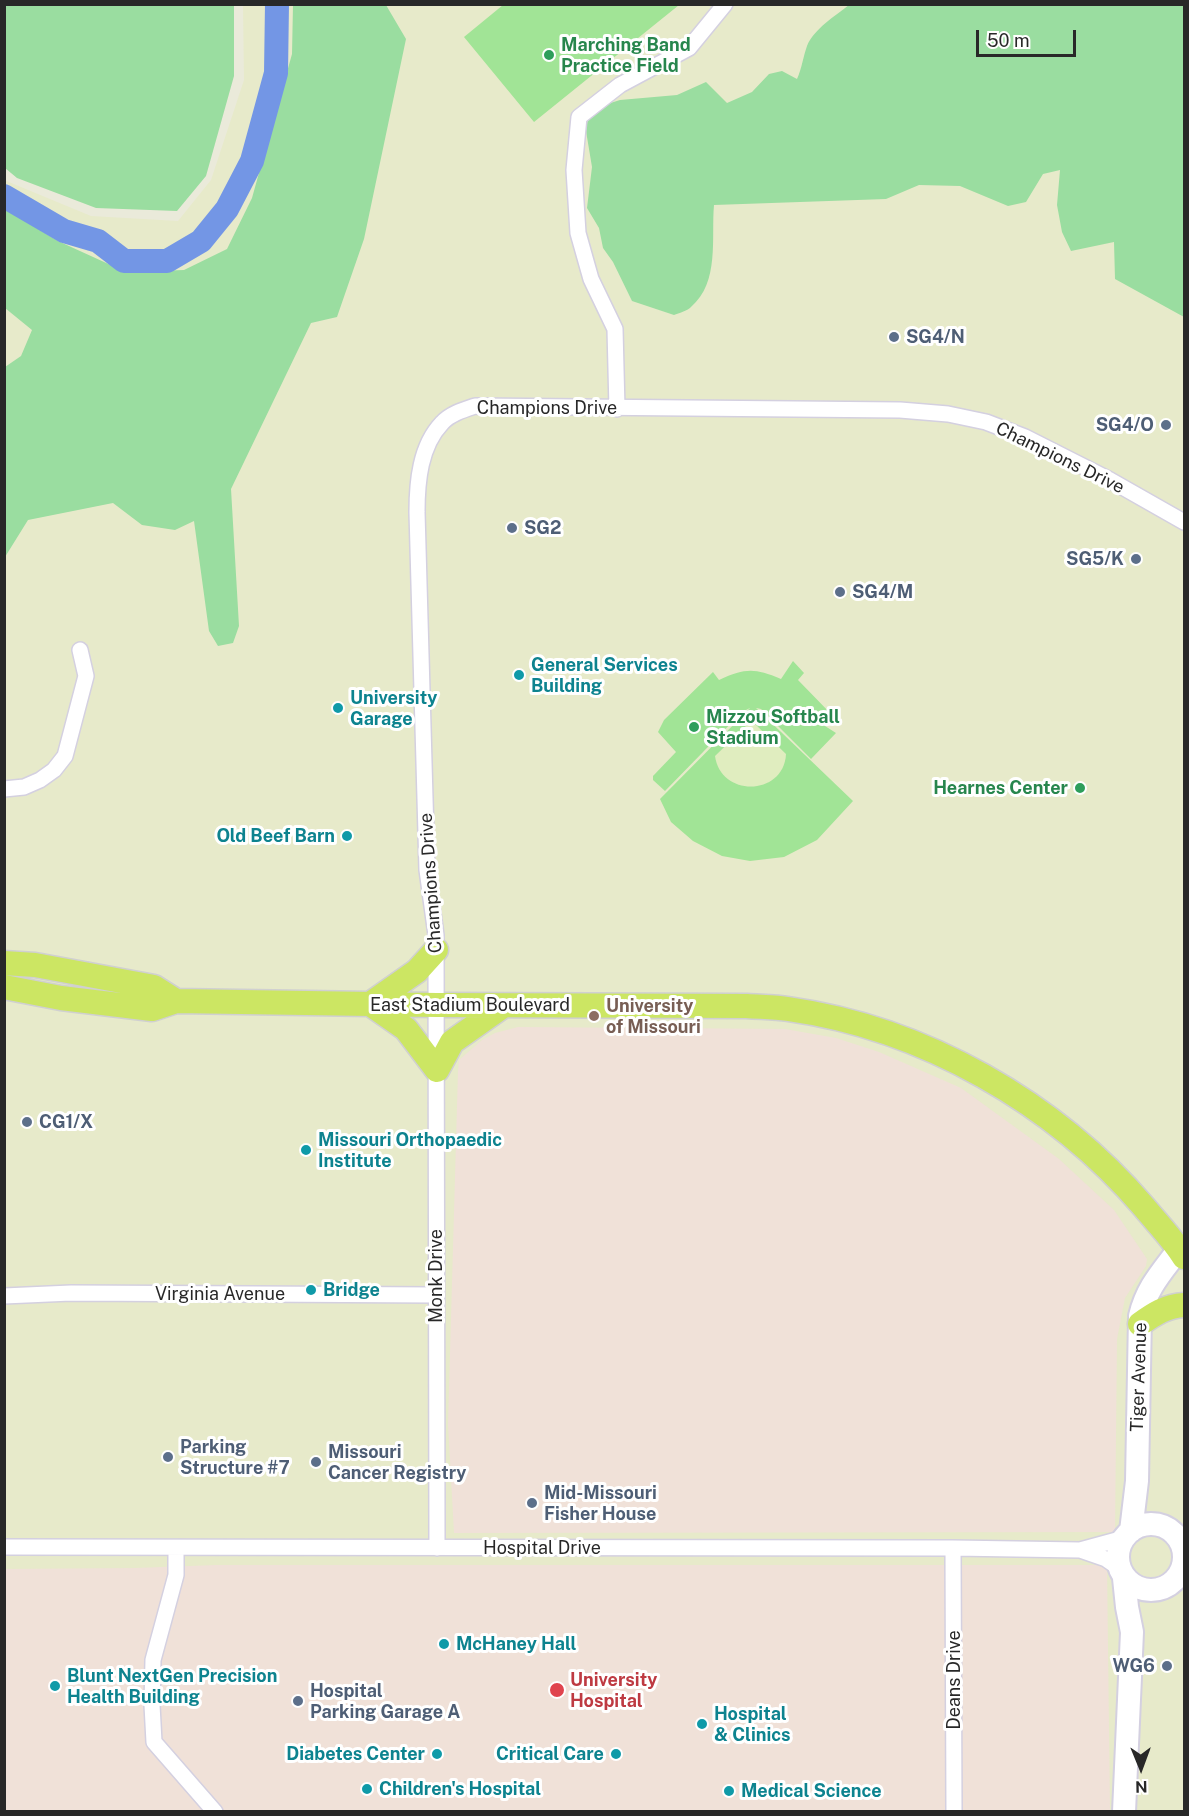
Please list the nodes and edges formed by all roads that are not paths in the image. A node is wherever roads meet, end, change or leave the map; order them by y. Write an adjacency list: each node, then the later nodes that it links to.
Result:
1 (725, 4): 2 (street)
2 (617, 409): 3 (street, Champions Drive); 6 (street, Champions Drive)
3 (1185, 522)
4 (80, 650): 5 (street)
5 (4, 789)
6 (436, 950): 10 (main road); 11 (street, Champions Drive)
7 (4, 963): 9 (main road, East Stadium Boulevard)
8 (4, 987): 9 (main road, East Stadium Boulevard)
9 (176, 1001): 10 (main road, East Stadium Boulevard)
10 (370, 1004): 11 (main road, East Stadium Boulevard); 13 (main road)
11 (437, 1005): 12 (main road, East Stadium Boulevard); 13 (street, Monk Drive)
12 (503, 1006): 13 (main road); 14 (main road, East Stadium Boulevard)
13 (437, 1070): 15 (street, Monk Drive)
14 (1183, 1250): 18 (street, Tiger Avenue)
15 (436, 1295): 16 (street, Virginia Avenue); 24 (street, Monk Drive)
16 (4, 1296)
17 (1185, 1305): 18 (main road)
18 (1140, 1324): 19 (street, Tiger Avenue)
19 (1137, 1481): 20 (street, Tiger Avenue); 21 (street, Tiger Avenue)
20 (1161, 1526): 21 (street); 28 (street)
21 (1127, 1534): 26 (street, Hospital Drive); 27 (street)
22 (4, 1547): 23 (street, Hospital Drive)
23 (176, 1548): 24 (street, Hospital Drive); 30 (street)
24 (436, 1548): 25 (street, Hospital Drive)
25 (953, 1548): 26 (street, Hospital Drive); 31 (street, Deans Drive)
26 (1080, 1550): 27 (street, Hospital Drive)
27 (1122, 1573): 28 (street); 29 (street)
28 (1155, 1591): 29 (street)
29 (1132, 1632): 32 (street)
30 (215, 1812)
31 (954, 1812)
32 (1124, 1812)

